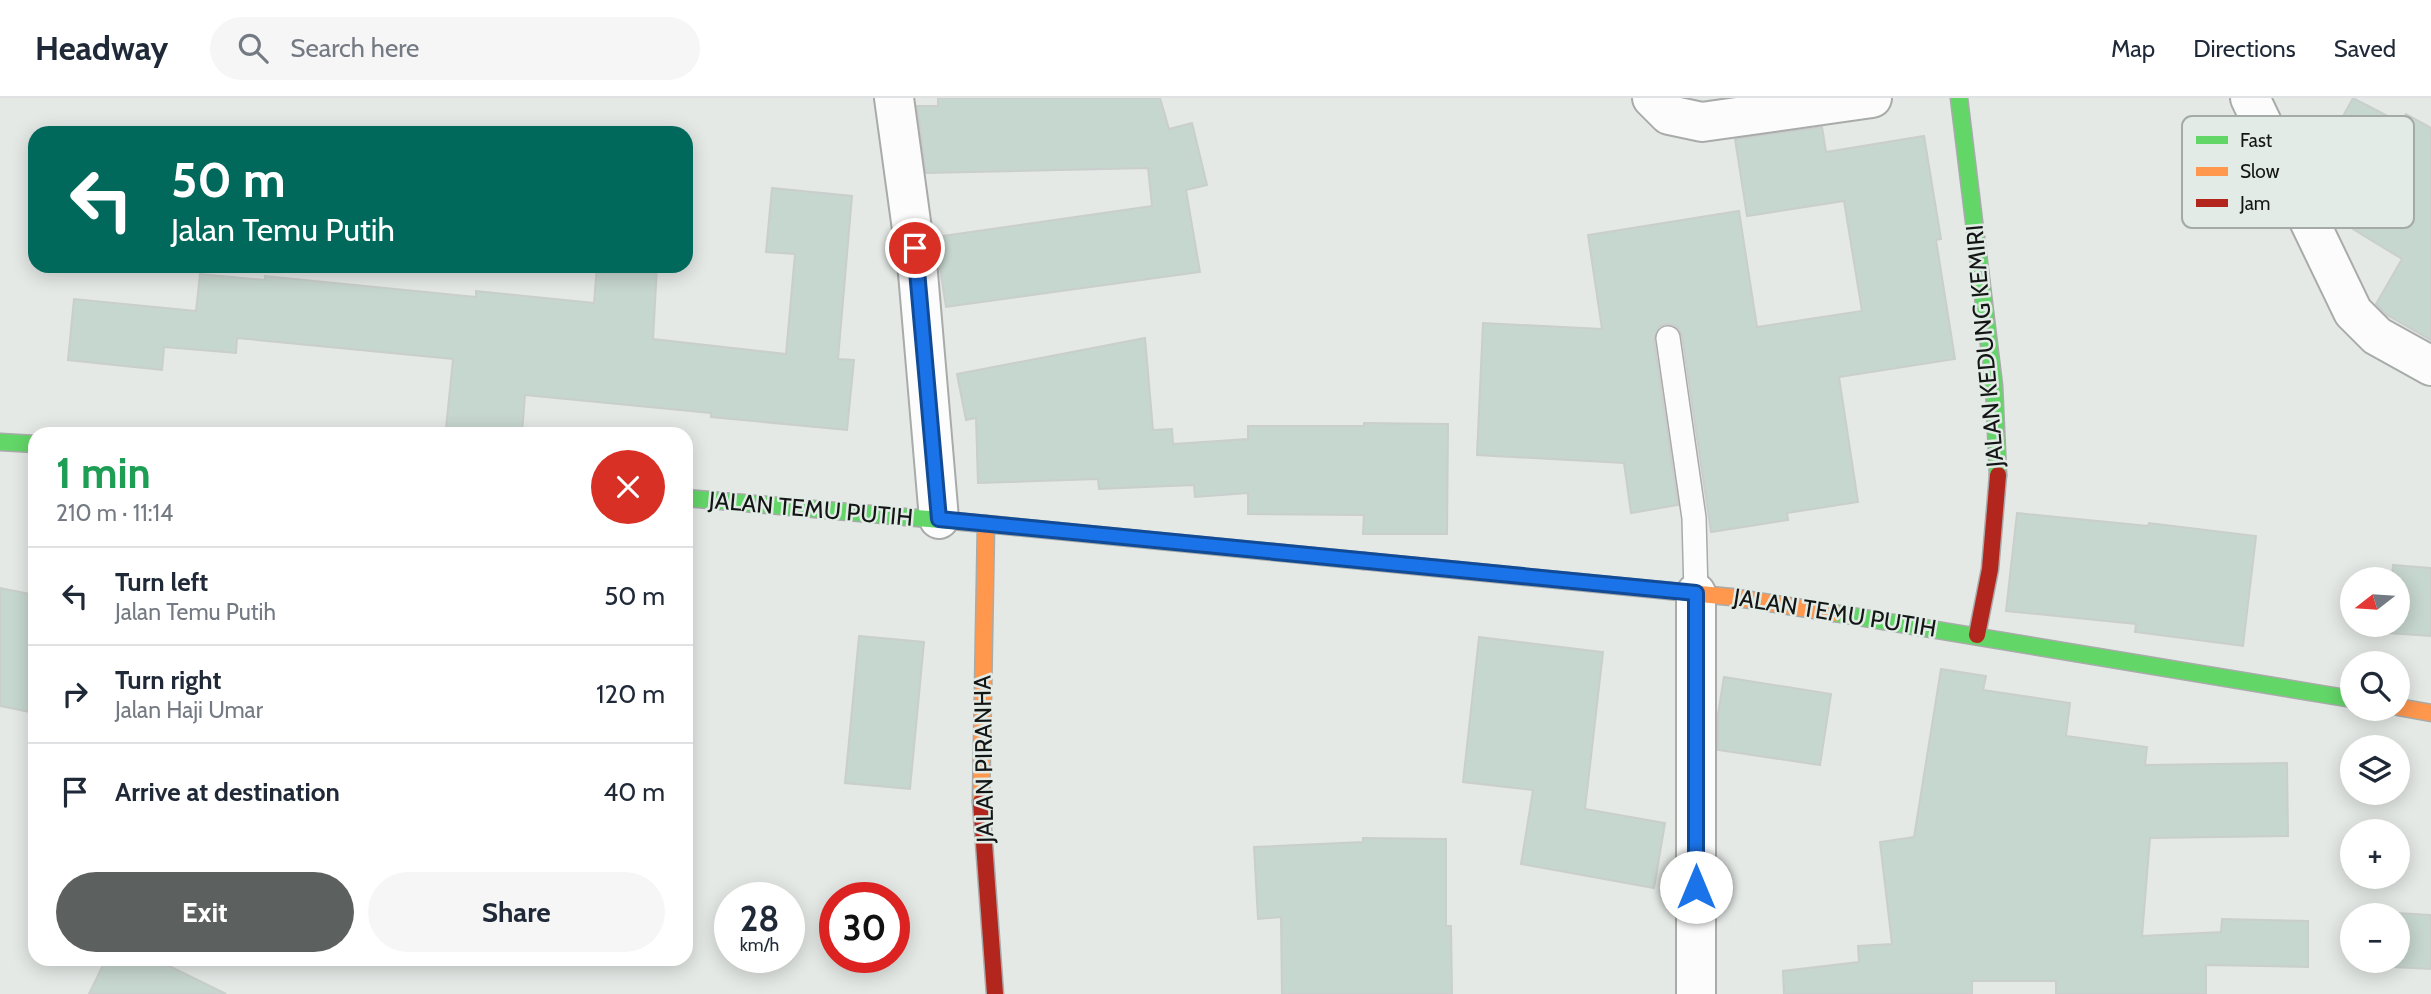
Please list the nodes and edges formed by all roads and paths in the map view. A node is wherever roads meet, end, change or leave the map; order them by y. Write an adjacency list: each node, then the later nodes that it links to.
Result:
1 (894, 98): 13 (street)
2 (1652, 98): 3 (street)
3 (1872, 98)
4 (1959, 98): 16 (street, JALAN KEDUNG KEMIRI)
5 (2250, 98): 6 (street)
6 (2259, 116)
7 (2313, 228): 9 (street)
8 (1668, 338): 15 (lane)
9 (2431, 366)
10 (0, 442): 11 (street)
11 (28, 444)
12 (693, 499): 13 (street, JALAN TEMU PUTIH)
13 (939, 519): 14 (street, JALAN TEMU PUTIH)
14 (986, 524): 15 (street, JALAN TEMU PUTIH); 20 (street, JALAN PIRANHA)
15 (1696, 593): 16 (street, JALAN TEMU PUTIH); 21 (street)
16 (1977, 635): 17 (street, JALAN TEMU PUTIH)
17 (2340, 697)
18 (2410, 709): 19 (street)
19 (2431, 713)
20 (995, 994)
21 (1696, 994)

